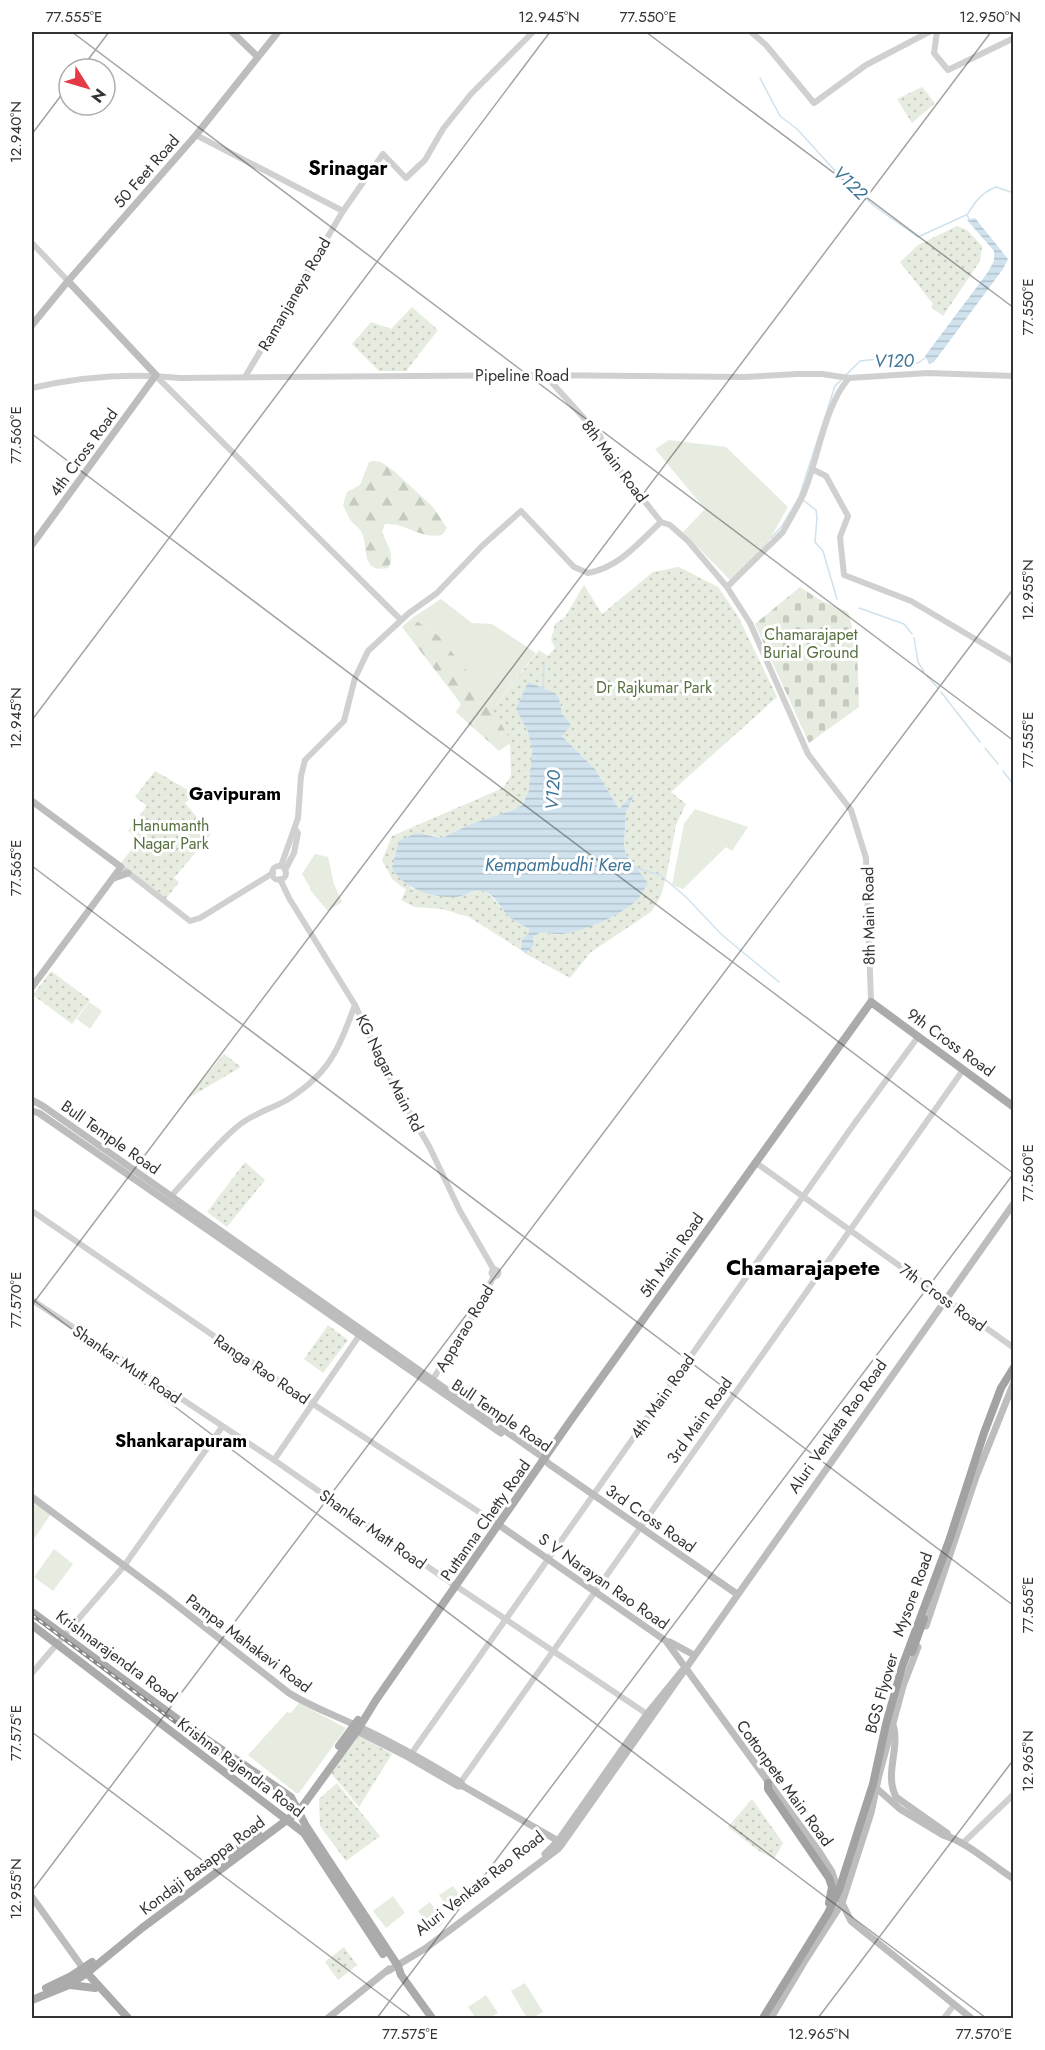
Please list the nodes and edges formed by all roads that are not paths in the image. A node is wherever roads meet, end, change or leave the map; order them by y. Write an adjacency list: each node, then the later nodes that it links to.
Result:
1 (232, 32): 8 (main road)
2 (278, 32): 8 (main road, 50 Feet Road)
3 (533, 32): 10 (street, Ramanjaneya Road)
4 (751, 32): 5 (street)
5 (929, 32)
6 (936, 32): 7 (street)
7 (1014, 38)
8 (257, 56): 9 (main road, 50 Feet Road)
9 (195, 135): 10 (street); 12 (main road, 50 Feet Road)
10 (343, 211): 17 (street, Ramanjaneya Road)
11 (32, 243): 12 (street)
12 (68, 281): 13 (main road, 50 Feet Road); 14 (main road)
13 (32, 325)
14 (156, 375): 17 (street, Pipeline Road); 19 (street, Pipeline Road); 22 (main road, 4th Cross Road); 24 (street)
15 (544, 375): 17 (street, Pipeline Road); 18 (street, Pipeline Road); 21 (street, 8th Main Road)
16 (1014, 376): 18 (street, Pipeline Road)
17 (245, 377)
18 (847, 378): 20 (street)
19 (32, 388)
20 (812, 469): 23 (street); 25 (street)
21 (661, 522): 23 (street); 24 (street)
22 (32, 545)
23 (727, 587): 34 (street, 8th Main Road)
24 (401, 620): 28 (street)
25 (1014, 663)
26 (32, 801): 27 (main road)
27 (121, 867): 29 (street); 31 (main road)
28 (283, 868): 30 (street); 32 (street)
29 (128, 873): 30 (street); 31 (main road)
30 (273, 873): 32 (street)
31 (114, 878): 33 (main road)
32 (280, 879): 35 (street, KG Nagar Main Rd)
33 (32, 987)
34 (871, 1002): 36 (main road, 9th Cross Road); 41 (main road, 5th Main Road)
35 (355, 1005): 42 (street); 47 (street, KG Nagar Main Rd)
36 (918, 1037): 37 (main road, 9th Cross Road); 43 (street, 4th Main Road)
37 (963, 1070): 39 (main road, 9th Cross Road); 46 (street, 3rd Main Road)
38 (32, 1100): 42 (main road, Bull Temple Road)
39 (1014, 1107)
40 (35, 1112): 50 (main road, Bull Temple Road)
41 (755, 1162): 43 (street, 7th Cross Road); 59 (main road, 5th Main Road)
42 (171, 1196): 50 (main road, Bull Temple Road)
43 (803, 1196): 46 (street, 7th Cross Road); 61 (street, 4th Main Road)
44 (1014, 1203): 48 (main road, Aluri Venkata Rao Road)
45 (32, 1211): 57 (street, Ranga Rao Road)
46 (850, 1230): 48 (street, 7th Cross Road); 64 (street, 3rd Main Road)
47 (494, 1273): 55 (street, Apparao Road)
48 (946, 1298): 51 (street, 7th Cross Road); 69 (main road, Aluri Venkata Rao Road)
49 (32, 1300): 58 (street, Shankar Mutt Road)
50 (362, 1333): 55 (main road, Bull Temple Road); 57 (street); 59 (main road, Bull Temple Road)
51 (1014, 1348)
52 (1014, 1362): 86 (main road, Mysore Road)
53 (1014, 1367): 101 (highway, BGS Flyover, bridge)
54 (1014, 1374): 81 (highway, BGS Flyover, bridge)
55 (433, 1379): 59 (main road, Bull Temple Road)
56 (1014, 1382): 86 (main road, Mysore Road)
57 (313, 1404): 60 (street); 63 (street, Ranga Rao Road)
58 (222, 1427): 60 (street, Shankar Matt Road); 66 (street)
59 (544, 1459): 61 (main road, 3rd Cross Road); 63 (main road, Puttanna Chetty Road)
60 (274, 1460): 67 (street, Shankar Matt Road)
61 (593, 1494): 64 (main road, 3rd Cross Road); 65 (street, 4th Main Road)
62 (32, 1497): 66 (main road, Pampa Mahakavi Road)
63 (497, 1524): 65 (main road, S V Narayan Rao Road); 67 (main road, Puttanna Chetty Road)
64 (640, 1527): 68 (street, 3rd Main Road); 69 (main road, 3rd Cross Road)
65 (548, 1559): 68 (main road, S V Narayan Rao Road); 71 (street, 4th Main Road)
66 (124, 1566): 73 (street); 82 (main road, Pampa Mahakavi Road)
67 (455, 1585): 71 (street, Shankar Matt Road); 82 (main road, Puttanna Chetty Road)
68 (595, 1592): 74 (main road, S V Narayan Rao Road); 76 (street, 3rd Main Road)
69 (737, 1594): 77 (main road, Aluri Venkata Rao Road)
70 (32, 1612): 73 (main road, Krishnarajendra Road)
71 (506, 1619): 76 (street, Shankar Matt Road); 83 (street, 4th Main Road)
72 (32, 1625): 75 (main road, Krishna Rajendra Road)
73 (64, 1635): 75 (street); 88 (main road, Krishnarajendra Road)
74 (666, 1641): 77 (main road); 78 (main road, S V Narayan Rao Road)
75 (56, 1645): 79 (street); 89 (main road, Krishna Rajendra Road)
76 (554, 1650): 80 (street, Shankar Matt Road); 85 (street, 3rd Main Road)
77 (694, 1655): 78 (main road, Aluri Venkata Rao Road)
78 (686, 1667): 80 (main road, Aluri Venkata Rao Road); 84 (main road, Cottonpete Main Road); 91 (main road, Aluri Venkata Rao Road)
79 (32, 1673)
80 (647, 1714): 91 (main road, Aluri Venkata Rao Road)
81 (891, 1720): 90 (main road, BGS Flyover, bridge); 115 (highway, BGS Flyover, bridge)
82 (358, 1725): 83 (main road, Pampa Mahakavi Road); 88 (main road, Kondaji Basappa Road)
83 (410, 1755): 85 (main road, Pampa Mahakavi Road)
84 (768, 1783): 93 (main road, Cottonpete Main Road); 101 (highway, bridge)
85 (460, 1785): 91 (main road, Pampa Mahakavi Road)
86 (873, 1786): 90 (main road); 94 (main road, Mysore Road); 95 (main road)
87 (1014, 1794): 92 (street)
88 (297, 1808): 89 (main road, Kondaji Basappa Road); 104 (main road, Krishna Rajendra Road)
89 (284, 1819): 103 (main road, Kondaji Basappa Road); 104 (main road, Krishna Rajendra Road); 105 (main road, Kondaji Basappa Road)
90 (947, 1834): 92 (main road)
91 (560, 1842): 104 (main road, Aluri Venkata Rao Road); 104 (main road, Aluri Venkata Rao Road)
92 (962, 1844): 96 (main road)
93 (832, 1872): 94 (main road); 97 (main road, Cottonpete Main Road)
94 (842, 1876): 95 (main road); 97 (main road, Mysore Road)
95 (851, 1878): 100 (main road)
96 (1014, 1879)
97 (837, 1890): 100 (main road, Cottonpete Main Road); 114 (main road, Mysore Road)
98 (32, 1897): 105 (main road)
99 (32, 1903): 105 (main road)
100 (842, 1903): 101 (main road); 102 (main road, Cottonpete Main Road)
101 (831, 1915): 102 (main road, Cottonpete Main Road); 114 (highway, BGS Flyover, bridge); 115 (main road)
102 (851, 1921): 110 (main road, Cottonpete Main Road)
103 (99, 1963): 105 (main road, Kondaji Basappa Road); 107 (main road)
104 (395, 1968): 112 (main road, Aluri Venkata Rao Road); 113 (main road, Krishna Rajendra Road)
105 (83, 1972): 106 (main road, Kondaji Basappa Road); 107 (main road); 108 (main road, Kondaji Basappa Road)
106 (69, 1985): 107 (main road); 109 (main road, Kondaji Basappa Road)
107 (96, 1987): 111 (main road)
108 (32, 1994)
109 (32, 2000)
110 (954, 2005): 116 (street); 117 (main road, Cottonpete Main Road)
111 (128, 2019)
112 (328, 2019)
113 (432, 2019)
114 (761, 2019)
115 (770, 2019)
116 (944, 2019)
117 (971, 2019)

